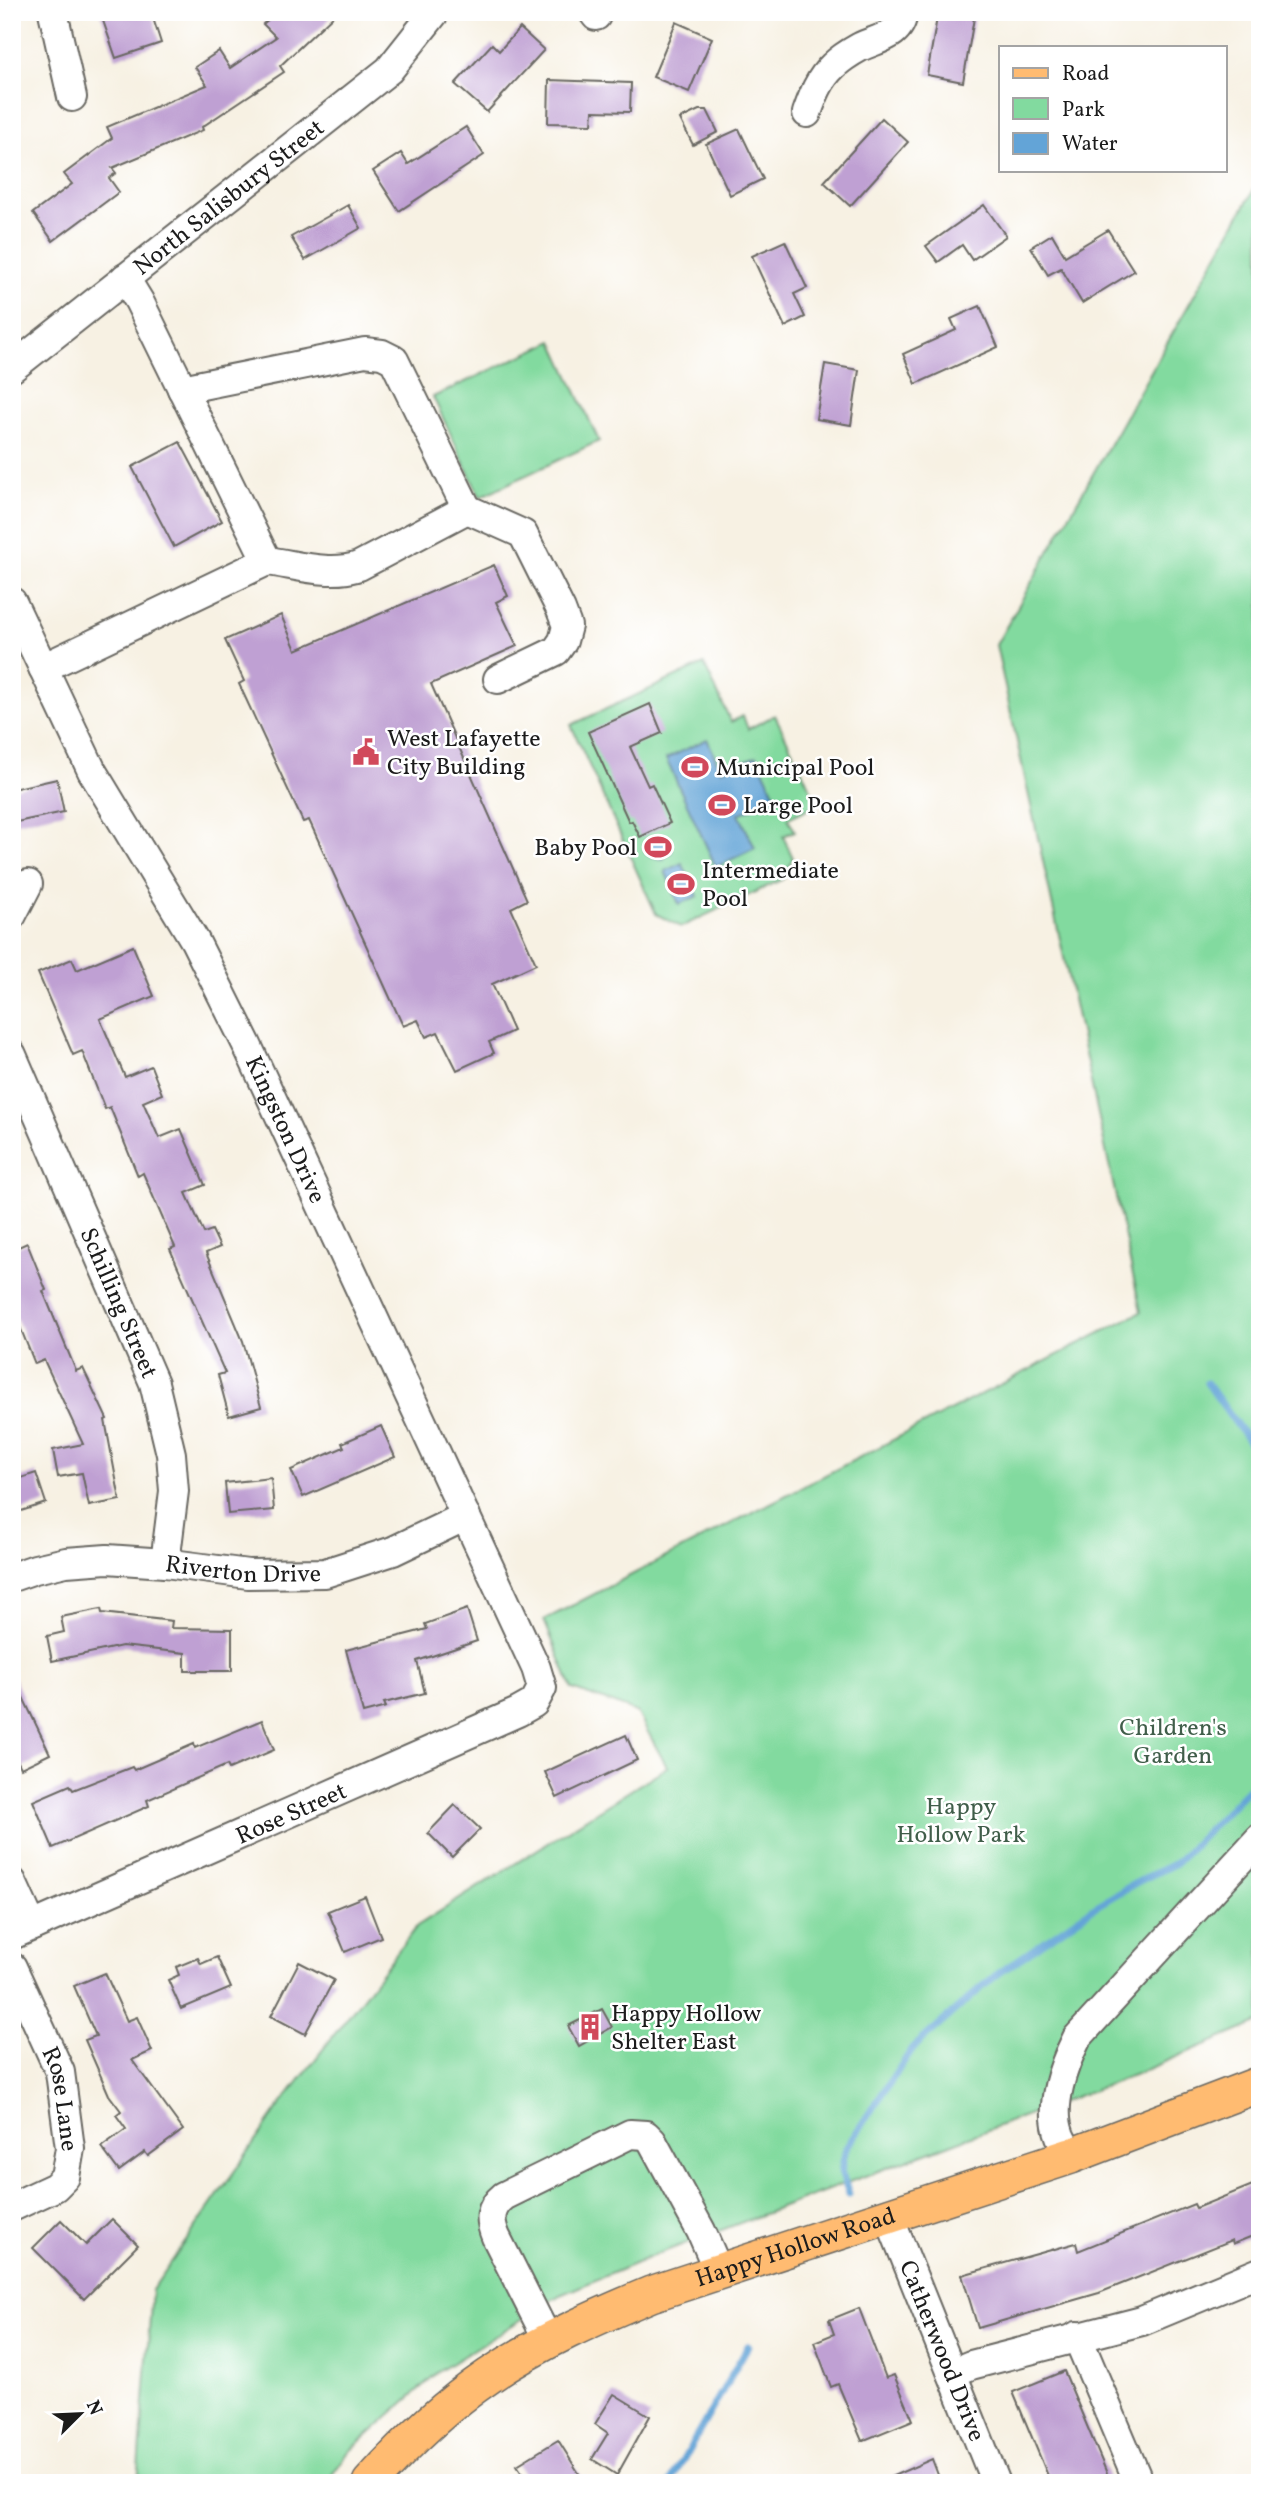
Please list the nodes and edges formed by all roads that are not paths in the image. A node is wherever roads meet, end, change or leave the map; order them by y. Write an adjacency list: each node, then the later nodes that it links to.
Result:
1 (53, 12): 4 (street)
2 (435, 12): 6 (street, North Salisbury Street)
3 (903, 12): 5 (street)
4 (72, 97)
5 (807, 113)
6 (125, 278): 7 (street, North Salisbury Street); 8 (street)
7 (12, 368)
8 (183, 388): 9 (street); 10 (street)
9 (467, 509): 10 (street); 13 (street)
10 (267, 561): 12 (street)
11 (12, 602): 12 (street, Kingston Drive)
12 (43, 668): 17 (street, Kingston Drive)
13 (498, 679)
14 (28, 884): 15 (street)
15 (12, 915)
16 (12, 1055): 18 (street, Schilling Street)
17 (466, 1516): 18 (street, Riverton Drive); 20 (street, Kingston Drive)
18 (165, 1563): 19 (street, Riverton Drive)
19 (12, 1577)
20 (536, 1668): 23 (street, Rose Street)
21 (1260, 1838): 26 (street)
22 (12, 1882): 23 (street)
23 (22, 1930)
24 (12, 1967): 27 (street, Rose Lane)
25 (1260, 2084): 26 (main road, Happy Hollow Road)
26 (1071, 2156): 28 (main road, Happy Hollow Road)
27 (12, 2207)
28 (889, 2217): 29 (main road, Happy Hollow Road); 33 (street, Catherwood Drive)
29 (719, 2272): 32 (main road, Happy Hollow Road); 32 (street)
30 (1260, 2272): 31 (street)
31 (1077, 2336): 33 (street); 36 (street)
32 (549, 2342): 34 (main road, Happy Hollow Road)
33 (952, 2373): 35 (street, Catherwood Drive)
34 (370, 2483)
35 (996, 2483)
36 (1139, 2483)

